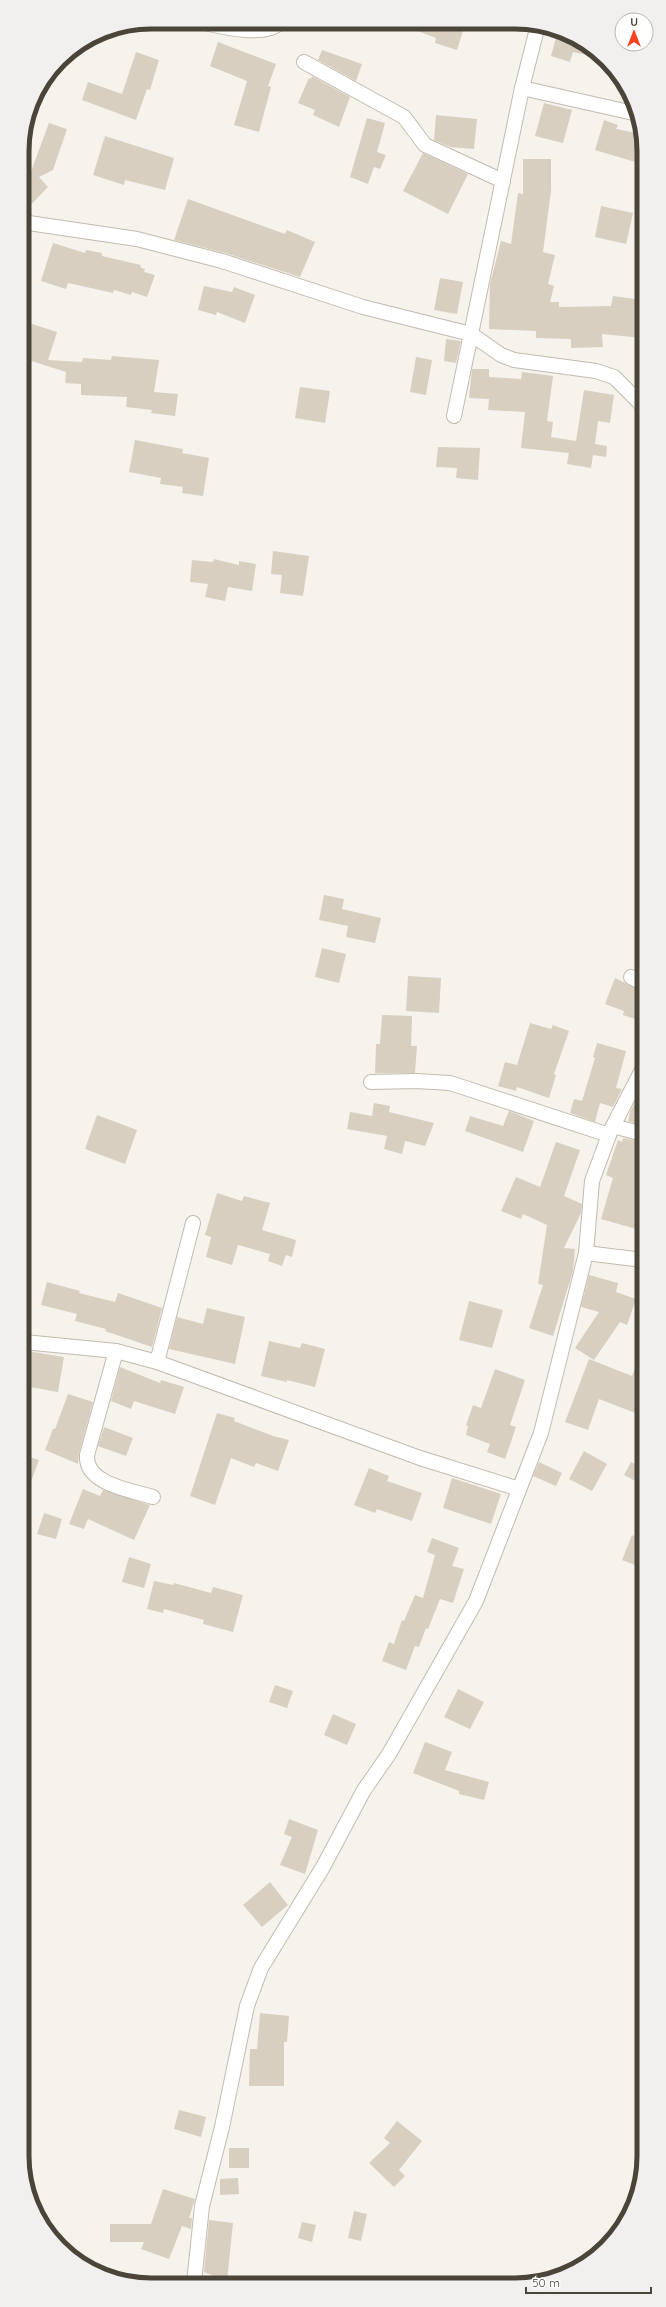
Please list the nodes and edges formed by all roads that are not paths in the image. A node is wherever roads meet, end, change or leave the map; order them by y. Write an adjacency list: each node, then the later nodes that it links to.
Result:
1 (244, 29): 2 (street)
2 (272, 29)
3 (536, 31): 5 (street)
4 (304, 62): 7 (street)
5 (522, 88): 6 (street); 7 (street)
6 (631, 112)
7 (503, 181): 9 (street)
8 (29, 223): 9 (street)
9 (472, 334): 10 (street); 11 (street)
10 (637, 400)
11 (454, 416)
12 (637, 1080): 14 (street)
13 (371, 1082): 14 (street)
14 (611, 1130): 15 (street); 17 (street)
15 (637, 1133)
16 (193, 1223): 21 (street)
17 (586, 1253): 18 (street); 22 (street)
18 (637, 1259)
19 (29, 1342): 20 (street)
20 (116, 1351): 21 (street); 23 (street)
21 (157, 1362): 22 (street)
22 (519, 1489): 24 (street)
23 (153, 1497)
24 (195, 2278)

